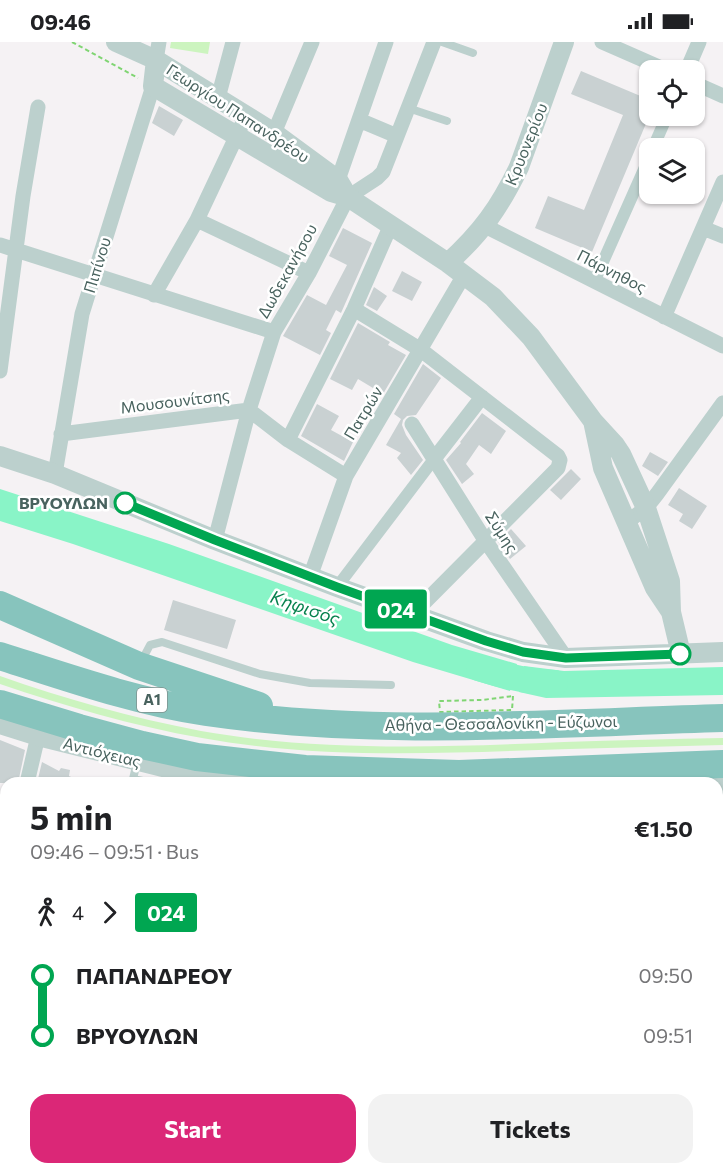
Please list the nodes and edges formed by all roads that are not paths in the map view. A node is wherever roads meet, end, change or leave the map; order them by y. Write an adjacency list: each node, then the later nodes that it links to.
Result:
1 (116, 42): 11 (street, Γεωργίου Παπανδρέου)
2 (233, 42): 18 (street)
3 (312, 42): 24 (street)
4 (386, 42): 22 (street)
5 (434, 42): 20 (street, Δωδεκανήσου)
6 (442, 42): 12 (lane)
7 (564, 42): 33 (street, Κρυονερίου)
8 (602, 42): 10 (street)
9 (699, 42): 14 (street)
10 (630, 48): 13 (street)
11 (157, 51): 15 (street, Πιπίνου); 18 (street, Γεωργίου Παπανδρέου)
12 (473, 53)
13 (650, 60)
14 (691, 60)
15 (153, 86): 25 (street, Γεωργίου Παπανδρέου); 40 (street, Πιπίνου)
16 (705, 88): 17 (street)
17 (723, 96)
18 (218, 98): 21 (street, Γεωργίου Παπανδρέου)
19 (38, 107): 37 (street)
20 (408, 108): 23 (lane); 26 (street, Δωδεκανήσου)
21 (246, 116): 24 (street, Γεωργίου Παπανδρέου); 25 (street)
22 (359, 120): 26 (street); 27 (street)
23 (447, 121)
24 (274, 133): 27 (street, Γεωργίου Παπανδρέου)
25 (237, 135): 30 (street, Γεωργίου Παπανδρέου); 31 (street)
26 (397, 136): 30 (street, Δωδεκανήσου)
27 (338, 180): 30 (street, Γεωργίου Παπανδρέου)
28 (639, 181): 41 (street)
29 (723, 182): 34 (street)
30 (348, 197): 32 (street, Γεωργίου Παπανδρέου); 39 (street, Δωδεκανήσου)
31 (197, 220): 39 (street); 42 (street)
32 (390, 226): 38 (street, Γεωργίου Παπανδρέου); 43 (street)
33 (484, 226): 38 (street, Κρυονερίου); 41 (street, Πάρνηθος)
34 (703, 228): 35 (street); 44 (street)
35 (723, 236)
36 (0, 245): 37 (street)
37 (17, 250): 40 (street); 48 (street)
38 (456, 269): 47 (street, Πατρών); 52 (street, Γεωργίου Παπανδρέου)
39 (309, 273): 45 (street, Δωδεκανήσου)
40 (93, 275): 42 (street); 54 (street, Πιπίνου)
41 (594, 282): 44 (street, Πάρνηθος)
42 (154, 295): 45 (street)
43 (354, 309): 47 (street); 55 (street)
44 (663, 317): 46 (street, Πάρνηθος)
45 (274, 332): 51 (street, Δωδεκανήσου)
46 (723, 346)
47 (421, 350): 49 (street); 59 (street, Πατρών)
48 (0, 371)
49 (482, 397): 57 (street); 63 (street)
50 (723, 403): 60 (street)
51 (249, 410): 54 (street, Μουσουνίτσης); 55 (street, Μουσουνίτσης); 62 (street, Δωδεκανήσου)
52 (593, 421): 60 (street, Γεωργίου Παπανδρέου); 61 (street, Γεωργίου Παπανδρέου)
53 (412, 424): 57 (street, Σύμης)
54 (61, 434): 58 (street, Πιπίνου)
55 (288, 440): 59 (street, Μουσουνίτσης)
56 (0, 456): 58 (street)
57 (434, 459): 63 (street, Σύμης); 65 (street)
58 (55, 474): 62 (street)
59 (346, 476): 64 (street, Πατρών)
60 (646, 508): 61 (street); 67 (street, Γεωργίου Παπανδρέου)
61 (627, 522): 67 (street, Γεωργίου Παπανδρέου)
62 (215, 540): 64 (street)
63 (485, 540): 68 (street); 72 (street, Σύμης)
64 (310, 577): 65 (street)
65 (337, 587): 68 (street)
66 (0, 605): 73 (highway)
67 (671, 612): 70 (street, Γεωργίου Παπανδρέου)
68 (412, 615): 72 (street)
69 (723, 652): 70 (street)
70 (681, 654): 72 (street)
71 (0, 656): 77 (highway, Αθήνα - Θεσσαλονίκη - Εύζωνοι / Α1)
72 (566, 658)
73 (140, 666): 74 (lane); 77 (highway)
74 (391, 685)
75 (0, 704): 82 (highway)
76 (723, 718): 77 (highway, Αθήνα - Θεσσαλονίκη - Εύζωνοι / Α1)
77 (309, 723)
78 (0, 724): 79 (street, Αντιόχειας)
79 (38, 736): 80 (street, Αντιόχειας); 83 (street)
80 (138, 761): 84 (lane); 85 (street, Αντιόχειας)
81 (723, 764): 82 (highway)
82 (473, 773): 86 (highway)
83 (28, 777)
84 (134, 777)
85 (232, 777)
86 (458, 777)

